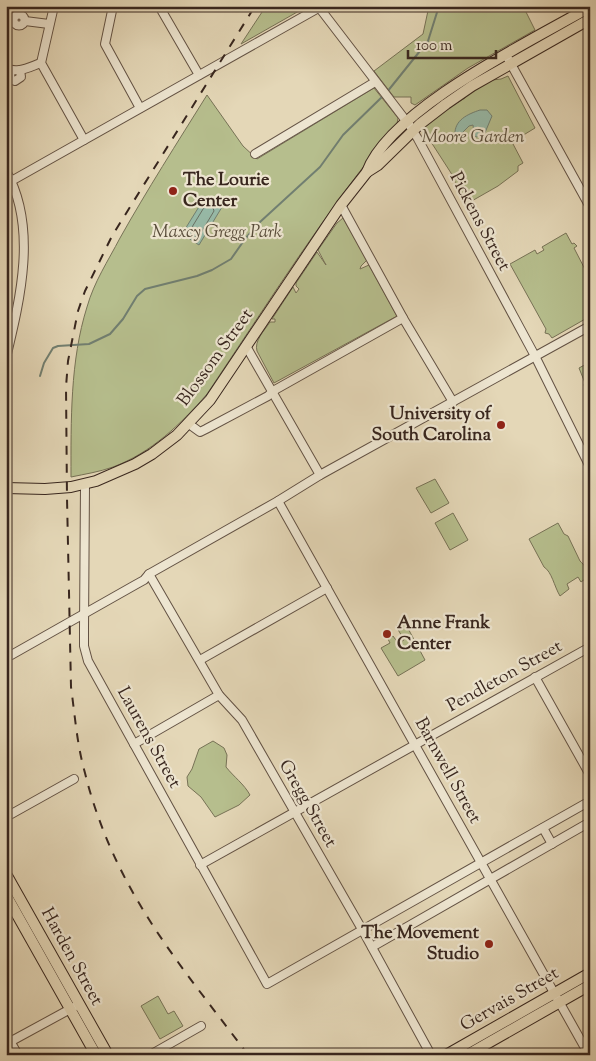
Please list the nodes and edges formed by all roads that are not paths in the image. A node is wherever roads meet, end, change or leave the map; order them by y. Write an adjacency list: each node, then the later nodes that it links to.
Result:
1 (54, 6): 8 (street)
2 (113, 6): 14 (street)
3 (159, 6): 12 (street)
4 (319, 7): 12 (street); 13 (street, Pickens Street)
5 (590, 8): 9 (main road, Blossom Street)
6 (25, 20): 8 (street)
7 (590, 20): 9 (main road, Blossom Street)
8 (49, 24): 10 (street)
9 (509, 59): 15 (main road, Blossom Street); 21 (street)
10 (41, 63): 11 (street); 16 (street)
11 (9, 69)
12 (199, 75): 14 (street)
13 (375, 82): 15 (street, Pickens Street); 17 (street)
14 (140, 108): 16 (street)
15 (410, 126): 20 (main road, Blossom Street); 28 (street, Pickens Street)
16 (84, 140): 19 (street)
17 (255, 154)
18 (6, 171): 19 (street)
19 (9, 182): 27 (street)
20 (341, 205): 24 (street); 26 (main road, Blossom Street)
21 (590, 207)
22 (6, 245): 23 (street)
23 (6, 254)
24 (403, 318): 30 (street); 31 (street)
25 (590, 326): 28 (street)
26 (246, 346): 30 (street); 32 (main road, Blossom Street)
27 (7, 349): 29 (street)
28 (535, 356): 31 (street); 33 (street, Pickens Street)
29 (6, 358)
30 (273, 391): 32 (street); 34 (street)
31 (453, 402): 34 (street)
32 (188, 424): 35 (main road, Blossom Street)
33 (590, 467)
34 (320, 476): 37 (street)
35 (84, 484): 36 (main road, Blossom Street); 40 (street, Laurens Street)
36 (7, 489)
37 (278, 501): 38 (street); 39 (street, Barnwell Street)
38 (150, 574): 40 (street); 43 (street, Gregg Street)
39 (327, 588): 43 (street); 47 (street, Barnwell Street)
40 (84, 614): 42 (street); 46 (street, Laurens Street)
41 (590, 646): 44 (street, Pendleton Street)
42 (6, 658)
43 (200, 660): 45 (street, Gregg Street)
44 (535, 678): 47 (street, Pendleton Street); 48 (street)
45 (219, 695): 46 (street); 51 (street, Gregg Street)
46 (134, 744): 57 (street, Laurens Street)
47 (415, 745): 51 (street, Pendleton Street); 56 (street, Barnwell Street)
48 (590, 775)
49 (74, 779): 52 (street)
50 (590, 801): 54 (street)
51 (295, 812): 57 (street, Pendleton Street); 61 (street, Gregg Street)
52 (6, 817)
53 (590, 822): 55 (street)
54 (543, 828): 55 (street); 56 (street)
55 (552, 844): 59 (street)
56 (481, 862): 59 (street, Barnwell Street); 61 (street)
57 (200, 865): 61 (street, Laurens Street)
58 (6, 874): 66 (main road, Harden Street)
59 (491, 879): 62 (street); 65 (street, Barnwell Street)
60 (6, 895): 66 (main road, Harden Street)
61 (363, 931): 62 (street, Gregg Street)
62 (372, 947): 74 (street, Gregg Street)
63 (590, 973): 65 (main road, Gervais Street)
64 (590, 985): 65 (main road, Gervais Street)
65 (557, 997): 75 (main road, Gervais Street); 76 (main road, Gervais Street); 77 (street, Barnwell Street)
66 (75, 1007): 69 (street); 71 (main road, Harden Street); 72 (main road, Harden Street)
67 (201, 1026): 73 (street)
68 (6, 1034): 69 (street)
69 (8, 1042): 70 (street)
70 (18, 1055)
71 (96, 1055)
72 (108, 1055)
73 (150, 1055)
74 (431, 1055)
75 (446, 1055)
76 (467, 1055)
77 (589, 1055)

